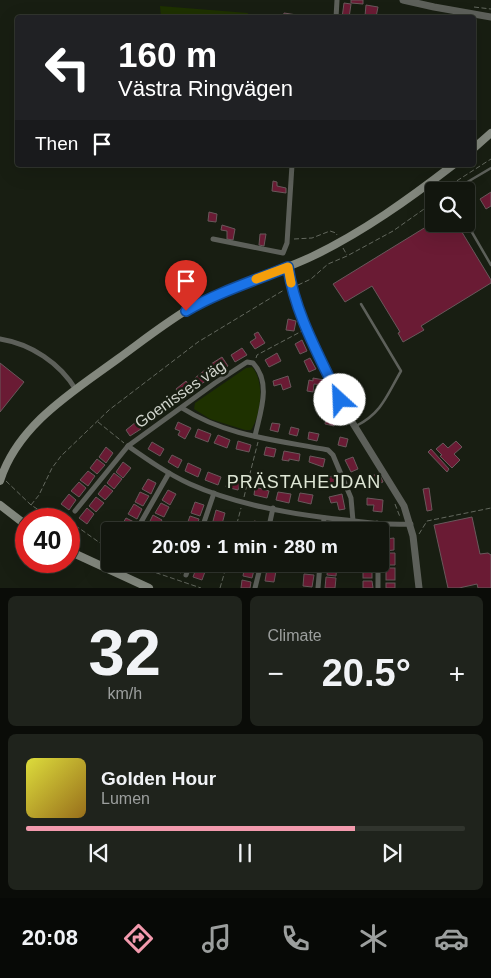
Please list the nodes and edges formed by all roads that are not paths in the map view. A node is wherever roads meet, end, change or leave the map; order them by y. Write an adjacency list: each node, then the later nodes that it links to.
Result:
1 (337, 0): 3 (street)
2 (403, 0): 4 (street)
3 (336, 15)
4 (491, 17)
5 (491, 133): 6 (main road)
6 (476, 146)
7 (292, 167): 12 (street)
8 (450, 167): 14 (main road)
9 (491, 168): 10 (lane)
10 (467, 182)
11 (472, 232): 13 (lane)
12 (213, 239)
13 (491, 264)
14 (288, 267): 17 (main road); 19 (street)
15 (361, 304): 19 (lane)
16 (0, 339): 17 (street)
17 (76, 390): 22 (main road)
18 (182, 408): 20 (street); 20 (street, Goenisses väg); 21 (street, Goenisses väg)
19 (355, 427): 41 (street)
20 (257, 437): 34 (street)
21 (128, 446): 24 (street); 28 (street, Goenisses väg)
22 (12, 456): 23 (main road); 25 (main road)
23 (0, 466)
24 (168, 473): 26 (street); 35 (street)
25 (1, 479)
26 (214, 493): 29 (street); 36 (street)
27 (0, 505): 31 (main road)
28 (77, 508)
29 (273, 508): 32 (street); 37 (street)
30 (0, 514): 33 (main road)
31 (15, 517)
32 (324, 518): 34 (street); 38 (street)
33 (15, 521)
34 (352, 521): 39 (street)
35 (141, 522)
36 (203, 522)
37 (270, 522)
38 (324, 522)
39 (360, 522)
40 (389, 524): 41 (street)
41 (411, 524): 52 (street)
42 (80, 556): 48 (main road)
43 (187, 572): 47 (street)
44 (259, 572): 49 (street)
45 (319, 572): 50 (street)
46 (378, 572): 51 (street)
47 (186, 575)
48 (149, 588)
49 (255, 588)
50 (318, 588)
51 (378, 588)
52 (419, 588)

